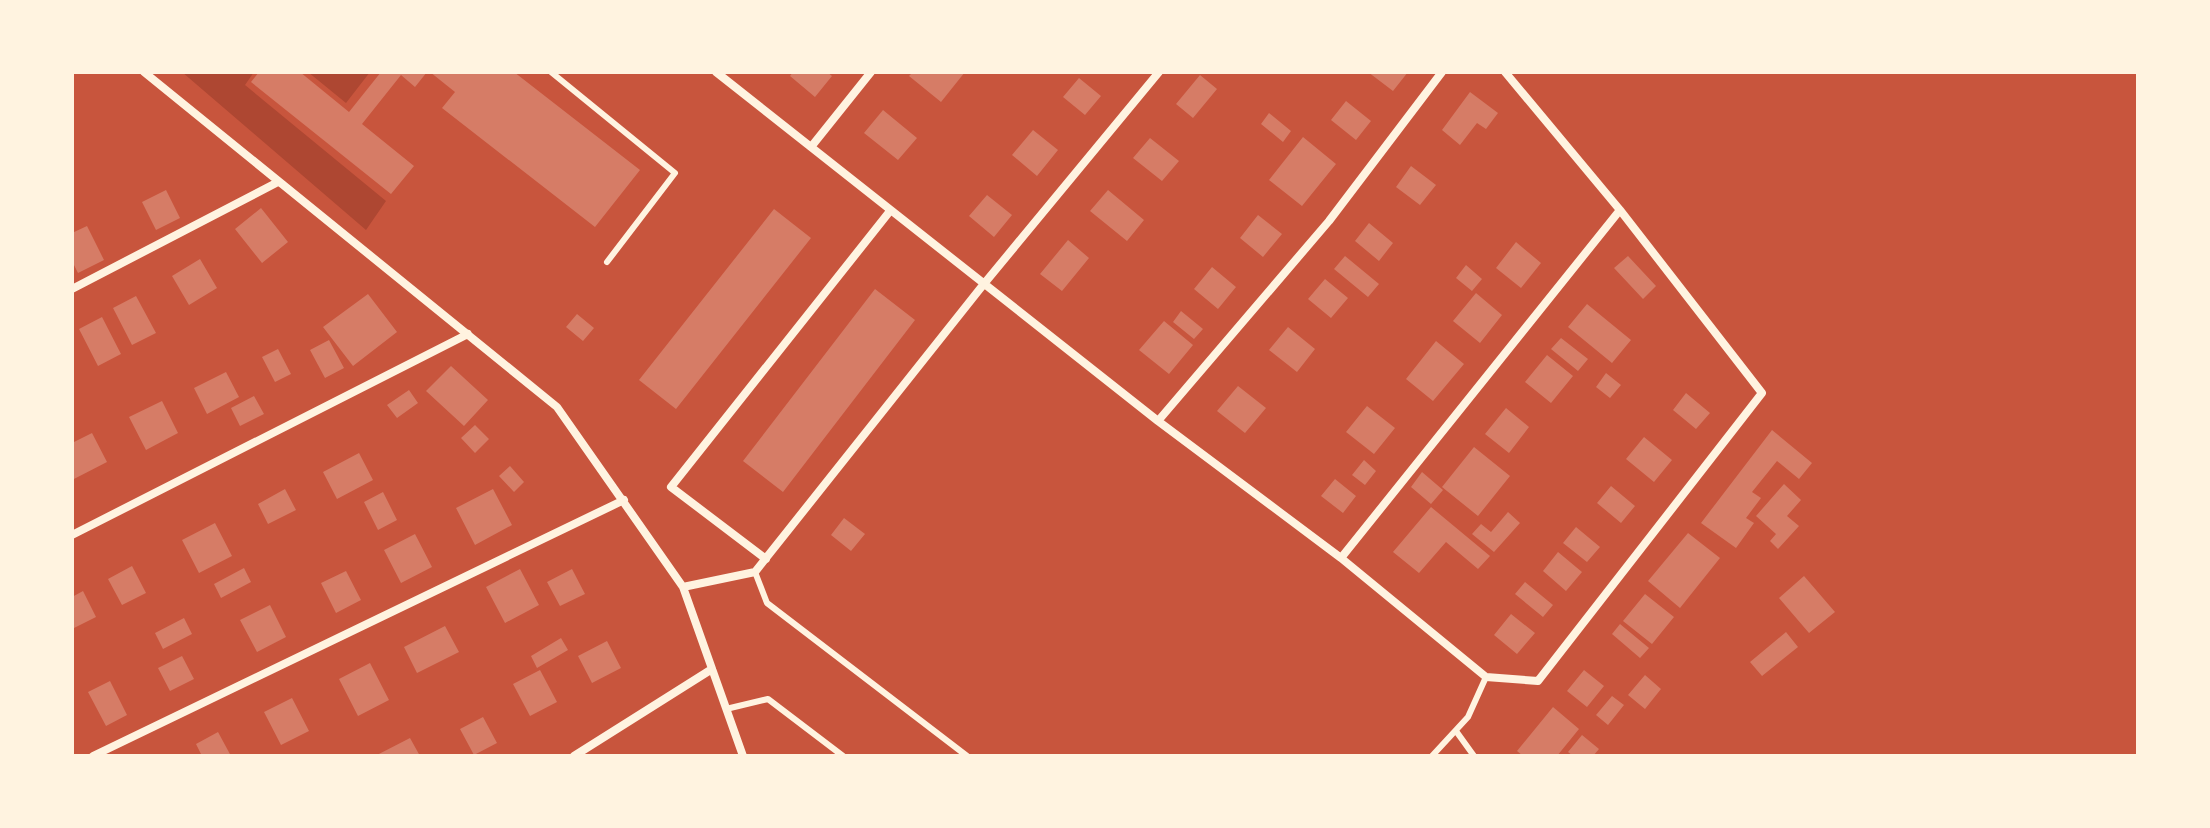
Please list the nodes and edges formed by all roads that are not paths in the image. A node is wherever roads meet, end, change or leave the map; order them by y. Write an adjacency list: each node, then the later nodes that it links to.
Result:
1 (144, 72): 9 (street)
2 (551, 72): 12 (lane)
3 (716, 72): 8 (street)
4 (871, 72): 8 (street)
5 (1159, 72): 13 (street)
6 (1442, 72): 16 (street)
7 (1505, 72): 10 (street)
8 (811, 147): 11 (street)
9 (278, 182): 14 (street); 15 (street)
10 (1620, 210): 19 (street); 24 (street)
11 (890, 211): 13 (street); 20 (street)
12 (607, 262)
13 (983, 285): 16 (street); 20 (street)
14 (72, 289)
15 (468, 334): 17 (street); 18 (street)
16 (1158, 421): 19 (street)
17 (624, 500): 22 (street); 27 (street)
18 (72, 535)
19 (1341, 558): 24 (street)
20 (766, 559): 21 (street)
21 (755, 572): 22 (street); 31 (lane)
22 (683, 587): 23 (street)
23 (712, 669): 25 (street); 28 (street)
24 (1486, 677): 26 (lane)
25 (726, 709): 29 (street); 30 (lane)
26 (1456, 731): 32 (lane); 33 (lane)
27 (93, 756)
28 (574, 756)
29 (743, 756)
30 (843, 756)
31 (967, 756)
32 (1432, 756)
33 (1474, 756)

